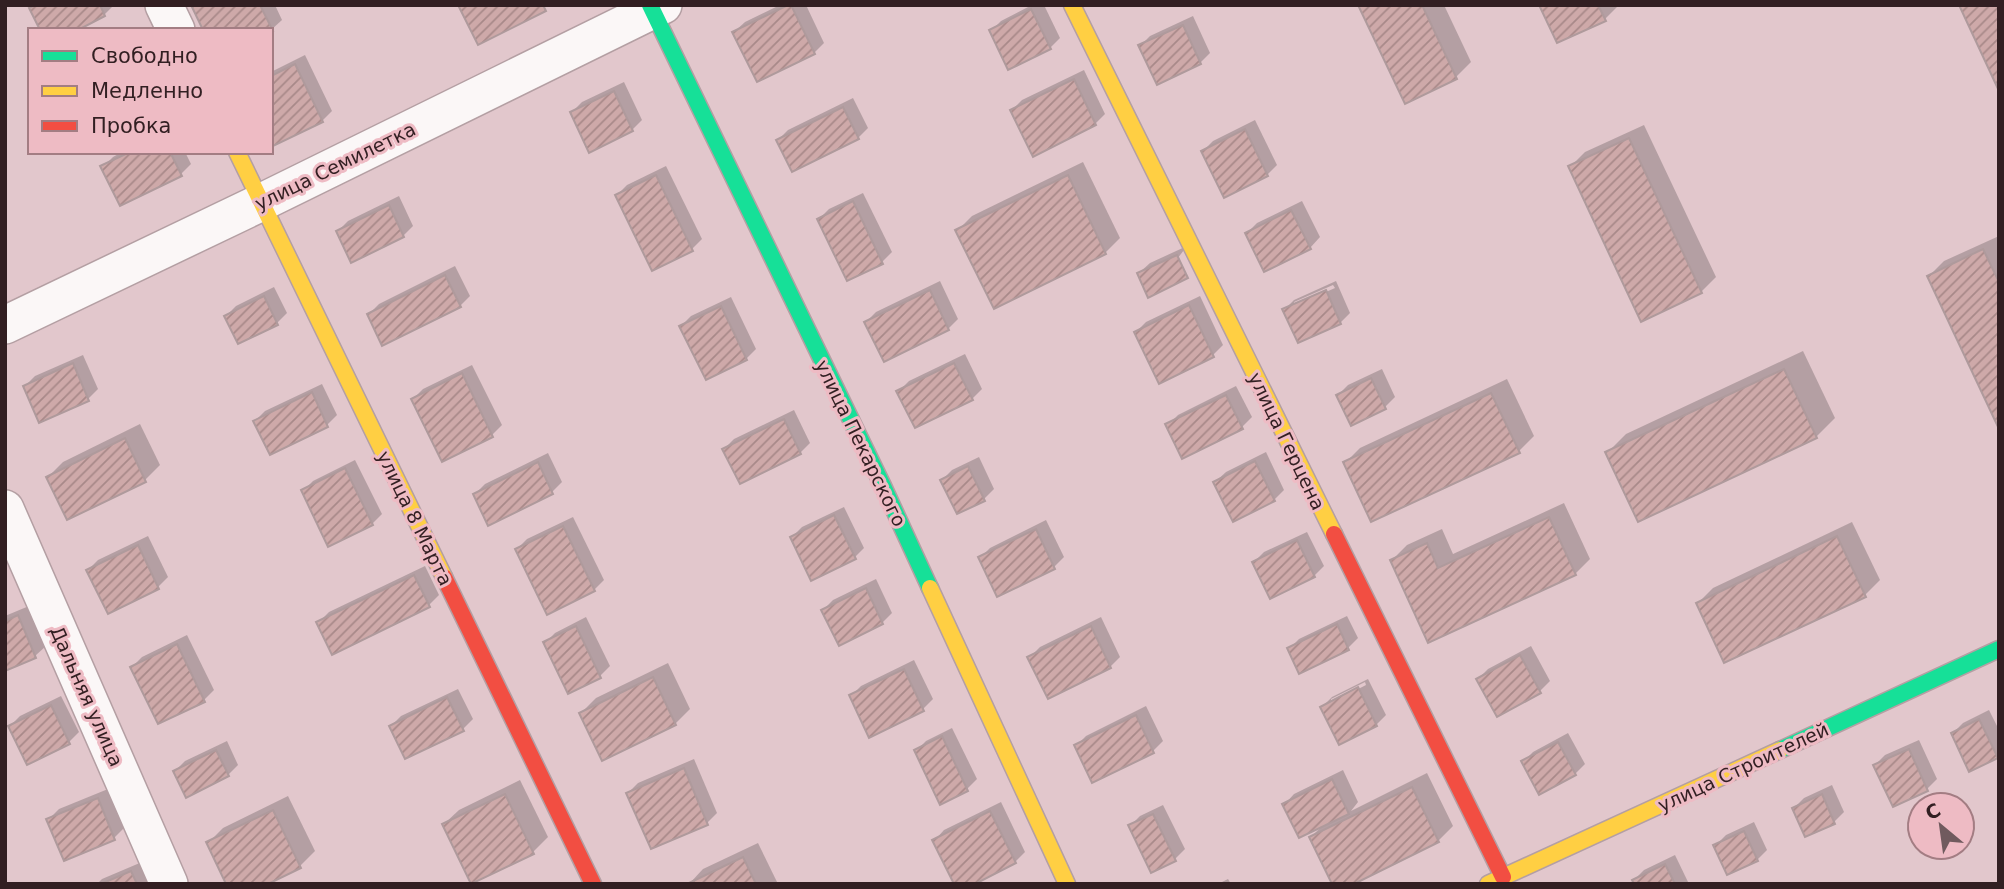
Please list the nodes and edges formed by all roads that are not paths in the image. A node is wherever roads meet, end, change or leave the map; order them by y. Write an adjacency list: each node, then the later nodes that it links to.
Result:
1 (164, 5): 4 (street)
2 (1072, 5): 10 (street, улица Герцена)
3 (655, 7): 6 (street, улица Семилетка); 13 (street, улица Пекарского)
4 (175, 28)
5 (238, 154): 6 (street, улица 8 Марта)
6 (262, 202): 7 (street, улица Семилетка); 12 (street, улица 8 Марта)
7 (5, 325)
8 (5, 509): 11 (street, Дальняя улица)
9 (1999, 649): 10 (street, улица Строителей)
10 (1495, 880)
11 (169, 884)
12 (593, 884)
13 (1067, 884)

